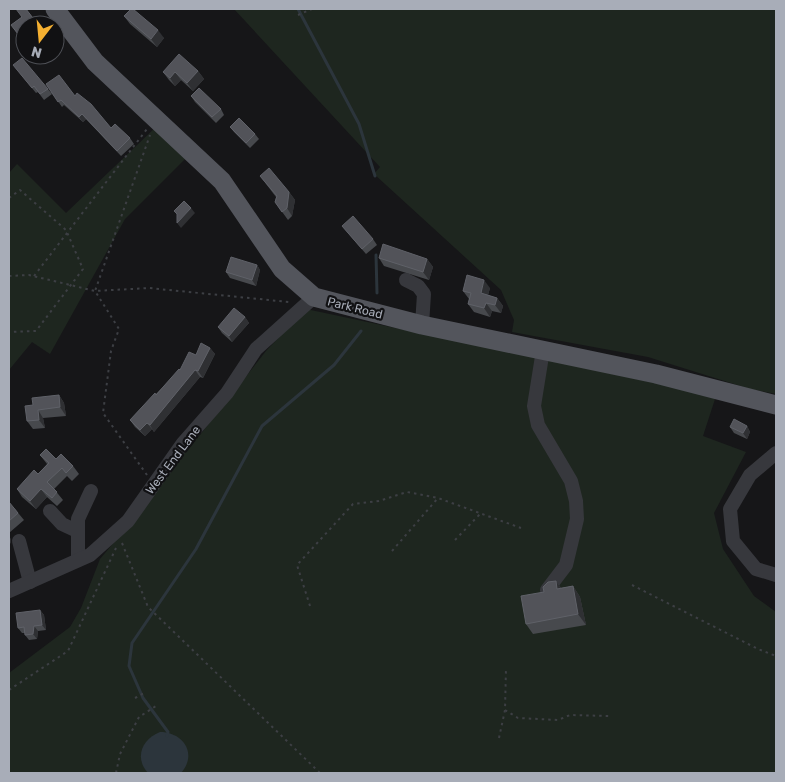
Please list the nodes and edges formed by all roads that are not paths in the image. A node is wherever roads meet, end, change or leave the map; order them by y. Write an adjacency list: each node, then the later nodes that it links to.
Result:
1 (55, 9): 3 (main road, Park Road)
2 (406, 280): 4 (street)
3 (310, 300): 4 (main road, Park Road); 12 (street, West End Lane)
4 (422, 325): 5 (main road, Park Road)
5 (543, 350): 6 (main road, Park Road); 15 (street)
6 (776, 405)
7 (776, 452): 13 (street)
8 (91, 491): 10 (street)
9 (50, 511): 10 (street)
10 (77, 531): 12 (street)
11 (18, 541): 14 (street)
12 (78, 560): 14 (street, West End Lane)
13 (776, 574)
14 (30, 582): 16 (street, West End Lane)
15 (547, 590)
16 (9, 591)

